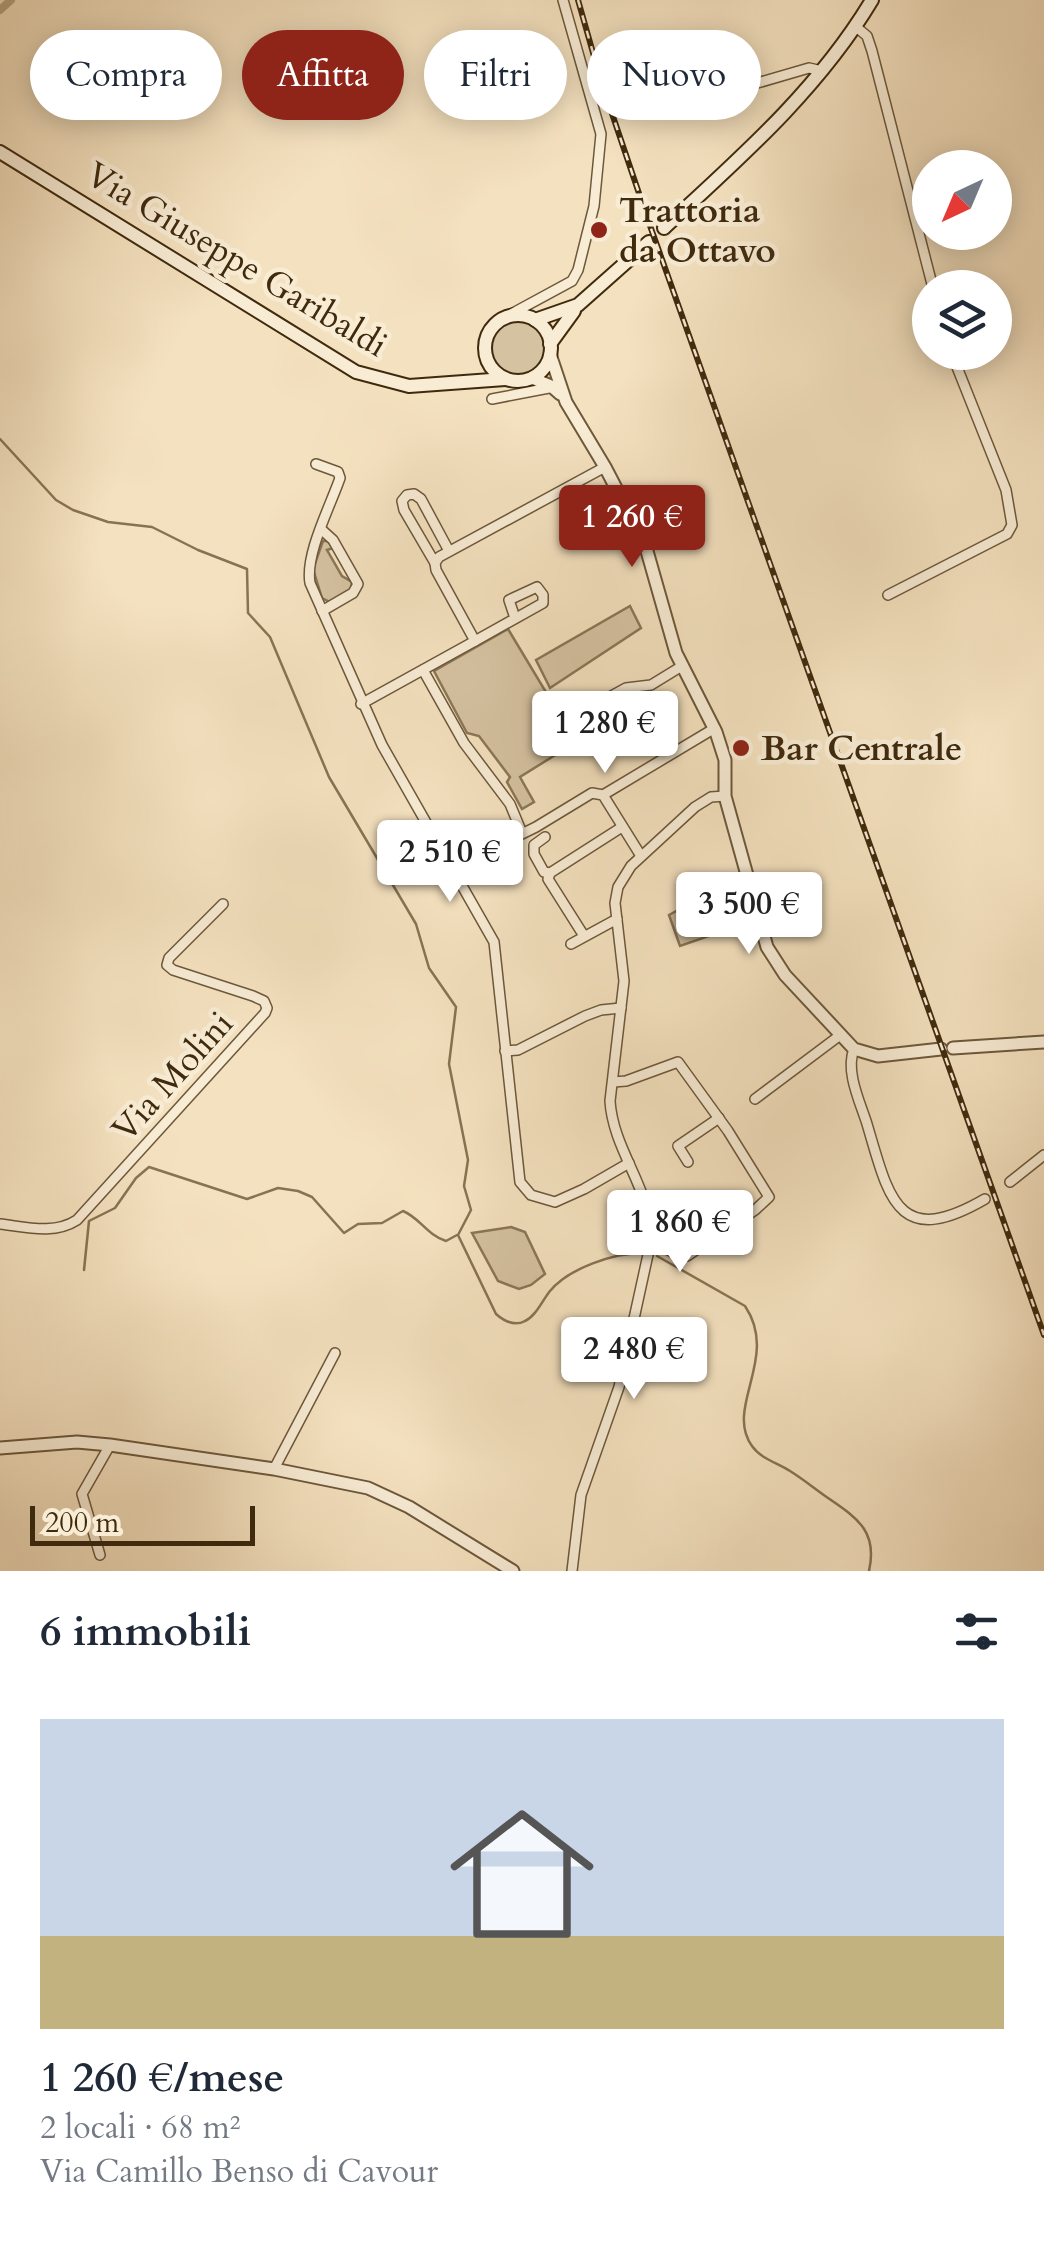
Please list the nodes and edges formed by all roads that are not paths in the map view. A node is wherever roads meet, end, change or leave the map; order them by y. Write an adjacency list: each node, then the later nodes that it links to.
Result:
1 (563, 0): 10 (street)
2 (872, 0): 3 (main road)
3 (861, 31): 4 (main road); 9 (street)
4 (822, 71): 5 (street); 7 (main road)
5 (761, 82)
6 (0, 152): 20 (main road, Via Giuseppe Garibaldi)
7 (664, 228)
8 (649, 242): 11 (main road)
9 (929, 270)
10 (546, 296): 12 (street); 13 (street); 14 (street)
11 (578, 305): 12 (main road); 15 (main road)
12 (555, 315): 14 (main road)
13 (502, 320): 14 (main road); 16 (main road)
14 (535, 320): 15 (main road)
15 (550, 349): 18 (main road); 21 (street)
16 (485, 350): 19 (main road); 20 (main road)
17 (957, 370): 28 (street)
18 (532, 378): 19 (main road); 21 (street)
19 (505, 379): 20 (main road, Via Giuseppe Garibaldi)
20 (452, 384)
21 (556, 386): 22 (street); 24 (street)
22 (492, 399)
23 (316, 464): 25 (street)
24 (605, 467): 26 (street); 32 (street)
25 (322, 530): 29 (street); 29 (street)
26 (448, 551): 27 (street); 27 (street)
27 (434, 562): 31 (street)
28 (888, 595)
29 (322, 611): 34 (street)
30 (515, 618): 31 (street)
31 (475, 641): 33 (street)
32 (682, 666): 35 (street); 36 (street)
33 (423, 670): 34 (street); 40 (street)
34 (361, 704): 43 (street)
35 (595, 705)
36 (715, 728): 37 (street); 38 (street)
37 (603, 795): 39 (street); 40 (street)
38 (725, 796): 42 (street); 50 (street)
39 (622, 827): 42 (street); 44 (street)
40 (522, 833): 43 (street)
41 (545, 837): 44 (street)
42 (642, 856): 46 (street)
43 (452, 869): 53 (street)
44 (550, 873): 47 (street)
45 (224, 904): 62 (street, Via Molini)
46 (617, 919): 47 (street); 49 (street)
47 (584, 936): 48 (street)
48 (571, 944)
49 (621, 1008): 53 (street); 54 (street)
50 (839, 1036): 52 (street); 55 (street)
51 (1044, 1042): 52 (street)
52 (854, 1050): 61 (street)
53 (505, 1051): 59 (street)
54 (613, 1082): 56 (street); 59 (street)
55 (755, 1099)
56 (719, 1118): 58 (street); 63 (street)
57 (1044, 1154): 60 (street)
58 (688, 1162)
59 (629, 1164): 63 (street)
60 (1010, 1182)
61 (985, 1199)
62 (0, 1224)
63 (652, 1241): 70 (street)
64 (335, 1354): 67 (street)
65 (110, 1445): 66 (street); 67 (street); 68 (street)
66 (0, 1448)
67 (274, 1470): 69 (street)
68 (100, 1556)
69 (513, 1571)
70 (572, 1571)

